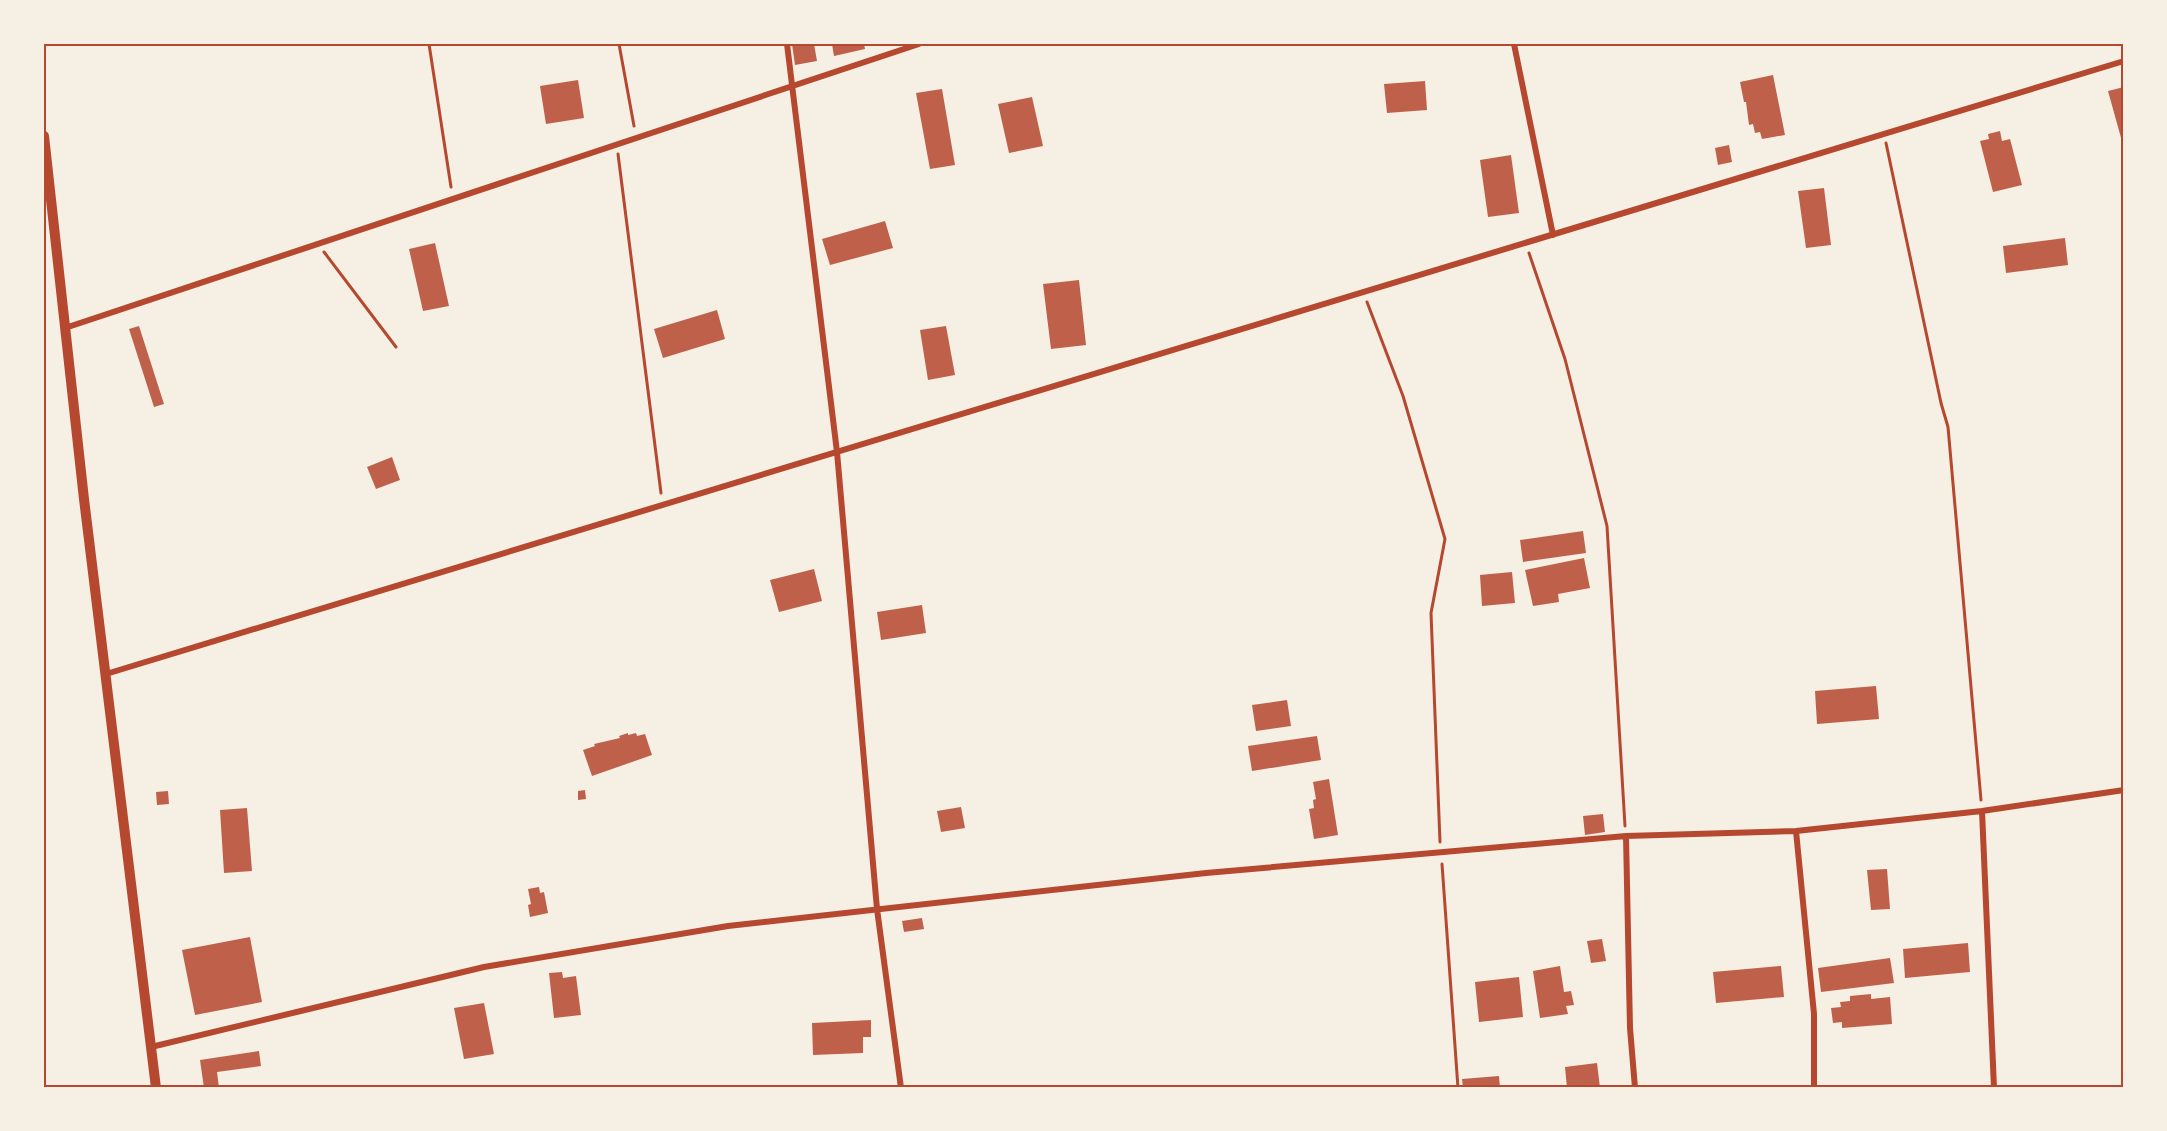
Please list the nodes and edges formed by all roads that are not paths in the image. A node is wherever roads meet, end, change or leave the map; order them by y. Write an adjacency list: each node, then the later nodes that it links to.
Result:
1 (787, 44): 5 (street)
2 (919, 44): 5 (street)
3 (1514, 44): 7 (street)
4 (2124, 61): 7 (street)
5 (792, 85): 8 (street); 9 (street)
6 (44, 136): 8 (street)
7 (1552, 234): 9 (street)
8 (65, 328): 10 (street)
9 (837, 452): 10 (street); 15 (street)
10 (105, 674): 16 (street)
11 (2124, 790): 12 (street)
12 (1982, 811): 13 (street); 21 (street)
13 (1796, 831): 14 (street); 20 (street)
14 (1626, 836): 15 (street); 19 (street)
15 (878, 909): 16 (street); 18 (street)
16 (151, 1047): 17 (street)
17 (156, 1088)
18 (901, 1088)
19 (1635, 1088)
20 (1814, 1088)
21 (1994, 1088)

